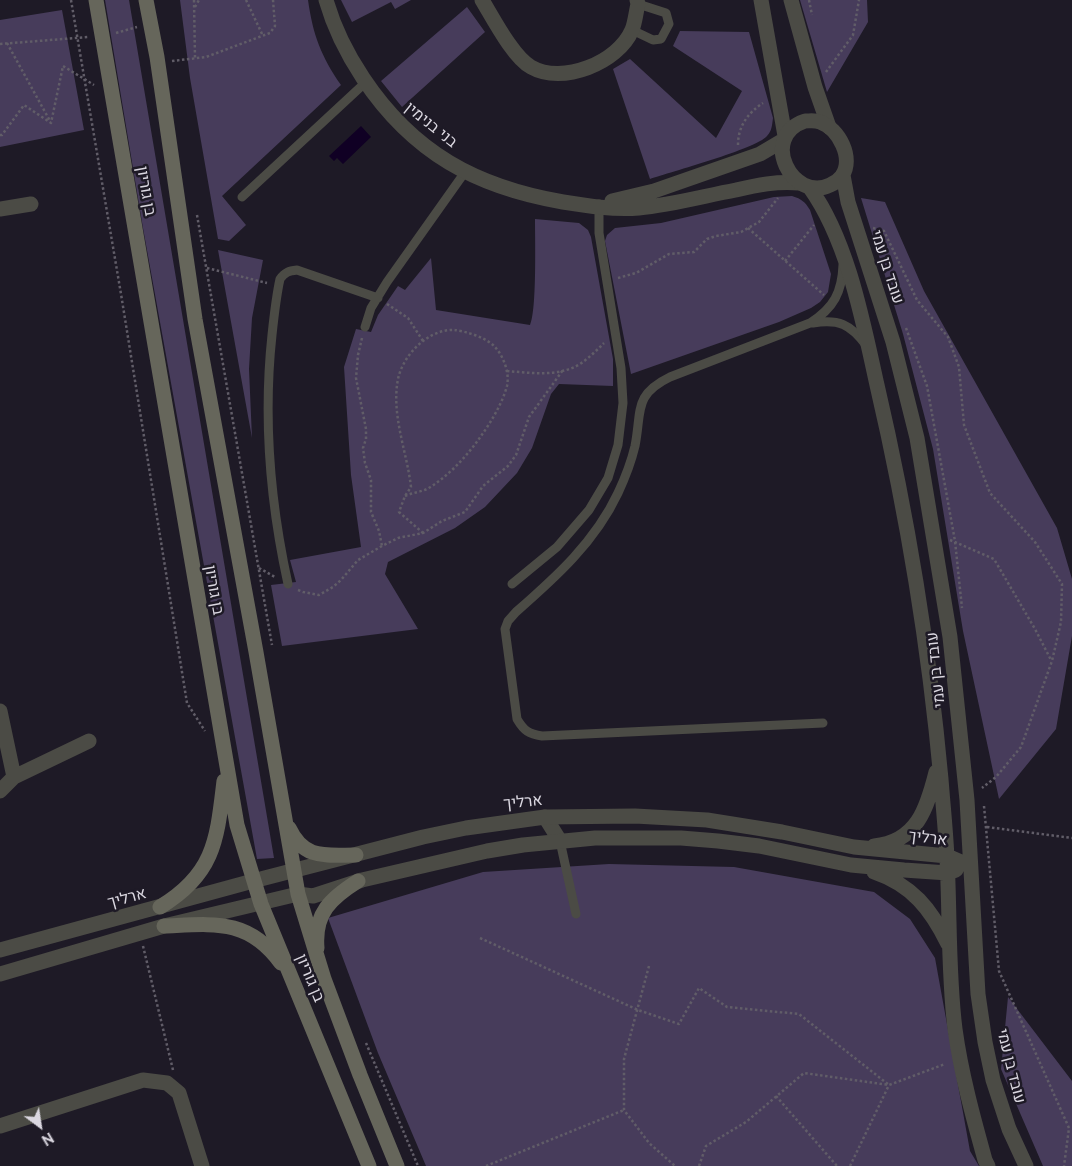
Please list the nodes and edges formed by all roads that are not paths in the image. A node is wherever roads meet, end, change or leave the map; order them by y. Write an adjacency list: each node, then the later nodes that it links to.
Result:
1 (96, 0): 30 (main road, בן גוריון)
2 (146, 0): 34 (main road, בן גוריון)
3 (326, 0): 9 (street, בני בנימין)
4 (482, 0): 8 (street)
5 (760, 0): 11 (street)
6 (791, 0): 10 (street)
7 (637, 2): 8 (street); 8 (lane)
8 (632, 30)
9 (366, 82): 12 (street, בני בנימין); 15 (lane)
10 (829, 127): 11 (street); 13 (street)
11 (784, 138): 14 (street); 17 (street, בני בנימין)
12 (465, 172): 17 (street, בני בנימין); 20 (lane)
13 (843, 175): 14 (street); 40 (street, עובד בן עמי)
14 (800, 184): 17 (street, בני בנימין); 19 (street, עובד בן עמי)
15 (242, 197)
16 (31, 204): 18 (street)
17 (599, 205): 25 (lane)
18 (0, 209)
19 (844, 258): 21 (lane); 23 (street, עובד בן עמי)
20 (378, 298): 22 (lane); 24 (lane)
21 (810, 323): 23 (lane); 27 (lane)
22 (364, 327)
23 (869, 349): 29 (street, עובד בן עמי)
24 (288, 584)
25 (512, 584)
26 (0, 712): 31 (street)
27 (823, 723)
28 (89, 741): 31 (street)
29 (939, 761): 36 (street); 38 (street, עובד בן עמי)
30 (226, 764): 43 (main road, בן גוריון); 47 (main road)
31 (14, 777): 32 (street)
32 (0, 791)
33 (545, 817): 35 (street); 36 (street, ארליך); 37 (street, ארליך)
34 (284, 818): 37 (main road); 41 (main road, בן גוריון)
35 (560, 841): 39 (street, ארליך); 44 (street, ארליך); 48 (lane)
36 (859, 848): 38 (street, ארליך)
37 (356, 855): 41 (street, ארליך)
38 (947, 856): 40 (street, ארליך); 42 (street, עובד בן עמי)
39 (851, 864): 42 (street, ארליך); 50 (street)
40 (970, 866): 42 (street, ארליך); 60 (street, עובד בן עמי)
41 (293, 871): 43 (street, ארליך); 45 (main road, בן גוריון)
42 (948, 873): 50 (street, עובד בן עמי)
43 (253, 881): 46 (main road, בן גוריון); 47 (street, ארליך)
44 (358, 881): 45 (street, ארליך); 52 (main road)
45 (298, 894): 46 (street, ארליך); 52 (main road, בן גוריון)
46 (261, 904): 49 (street, ארליך); 54 (main road, בן גוריון)
47 (160, 907): 51 (street, ארליך)
48 (576, 914)
49 (164, 926): 53 (street, ארליך); 54 (main road)
50 (950, 947): 59 (street, עובד בן עמי)
51 (0, 950)
52 (318, 962): 58 (main road, בן גוריון)
53 (0, 974)
54 (291, 978): 57 (main road, בן גוריון)
55 (0, 1126): 56 (street)
56 (202, 1166)
57 (369, 1166)
58 (397, 1166)
59 (988, 1166)
60 (1026, 1166)

